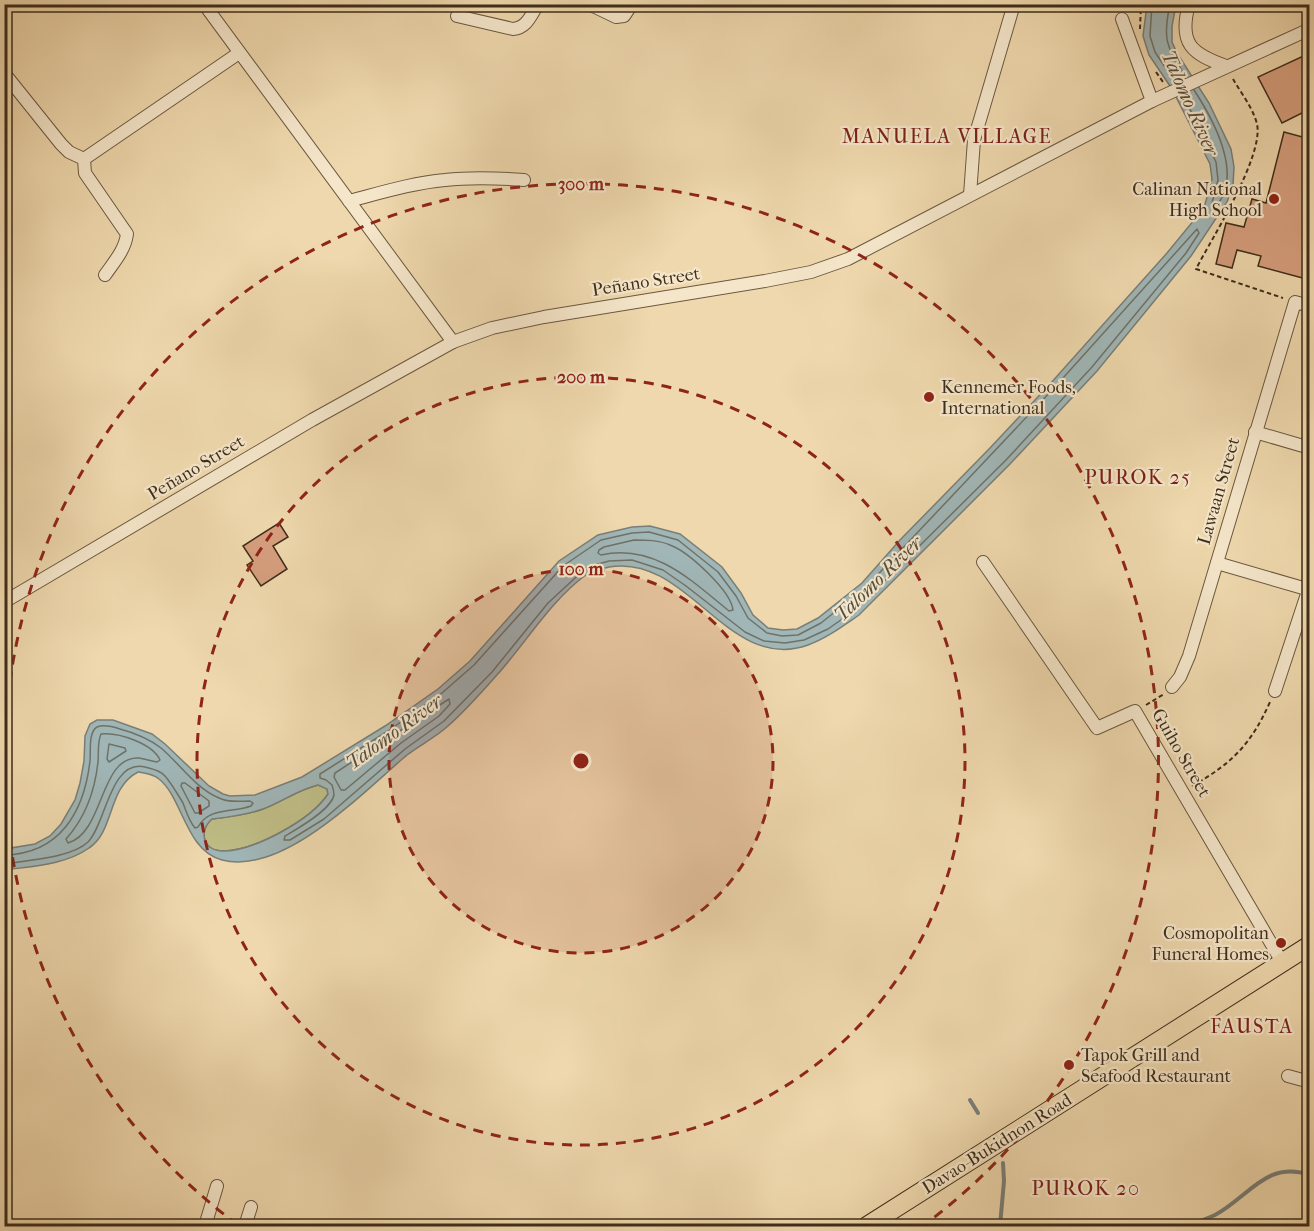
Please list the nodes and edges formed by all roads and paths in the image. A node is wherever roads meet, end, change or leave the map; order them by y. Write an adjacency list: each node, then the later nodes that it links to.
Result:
1 (204, 4): 10 (street)
2 (538, 4): 7 (street)
3 (589, 4): 4 (street)
4 (632, 4)
5 (1014, 4): 16 (street)
6 (1189, 4): 11 (street)
7 (458, 16)
8 (1122, 19): 13 (street)
9 (1310, 29): 11 (street, Peñano Street)
10 (239, 53): 14 (street); 17 (street)
11 (1226, 66): 13 (street, Peñano Street); 19 (path)
12 (4, 73): 14 (street)
13 (1152, 101): 16 (street, Peñano Street)
14 (84, 159): 18 (street)
15 (524, 180): 17 (street)
16 (970, 195): 21 (street, Peñano Street)
17 (349, 201): 21 (street)
18 (105, 275)
19 (1294, 302): 20 (street); 22 (street, Lawaan Street)
20 (1310, 306)
21 (453, 342): 27 (street, Peñano Street)
22 (1255, 432): 23 (street); 25 (street, Lawaan Street)
23 (1310, 448)
24 (983, 562): 30 (street, Guiho Street)
25 (1217, 563): 26 (street); 28 (street, Lawaan Street)
26 (1309, 588): 29 (street)
27 (4, 602)
28 (1172, 687): 30 (path)
29 (1275, 691): 31 (path)
30 (1135, 711): 31 (street, Guiho Street)
31 (1182, 791): 33 (street, Guiho Street)
32 (1310, 945): 33 (highway, Davao-Bukidnon Road)
33 (1282, 962): 40 (highway, Davao-Bukidnon Road)
34 (1288, 1076): 35 (street)
35 (1310, 1082)
36 (217, 1186): 38 (street)
37 (251, 1207): 39 (street)
38 (205, 1227)
39 (245, 1227)
40 (867, 1227)

